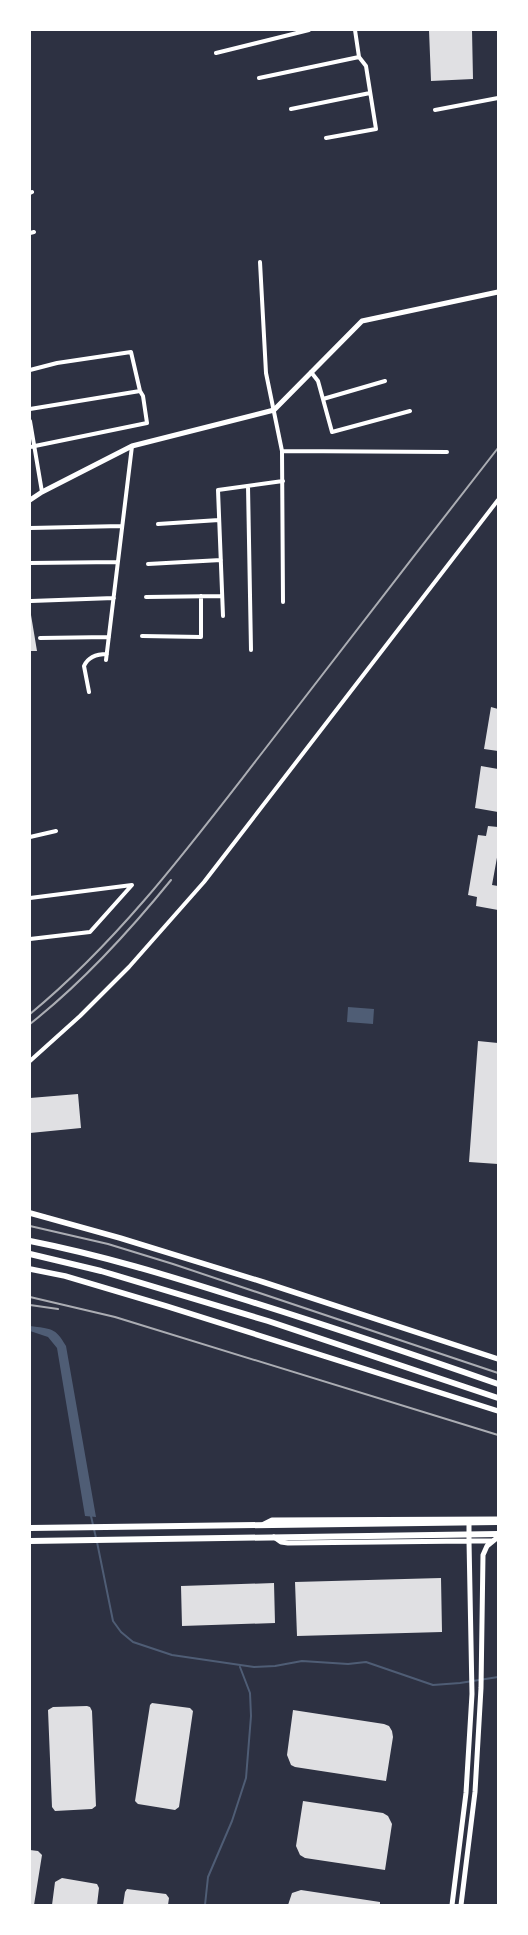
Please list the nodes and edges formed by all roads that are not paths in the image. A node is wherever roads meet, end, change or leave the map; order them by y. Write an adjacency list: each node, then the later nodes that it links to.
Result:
1 (309, 30): 3 (street)
2 (355, 30): 4 (street)
3 (216, 53)
4 (359, 57): 5 (street); 6 (street)
5 (259, 78)
6 (370, 93): 8 (street); 10 (street)
7 (498, 98): 9 (street)
8 (290, 109)
9 (435, 110)
10 (326, 138)
11 (260, 262): 19 (street)
12 (498, 292): 14 (street)
13 (30, 370): 16 (street)
14 (311, 372): 17 (street); 19 (street)
15 (385, 381): 17 (street)
16 (140, 391): 18 (street); 23 (street)
17 (323, 398): 20 (street)
18 (30, 409)
19 (274, 410): 22 (street); 24 (street)
20 (410, 411)
21 (30, 421): 23 (street)
22 (132, 446): 28 (street); 33 (street)
23 (32, 447): 28 (street)
24 (282, 452): 25 (street); 26 (street)
25 (447, 452)
26 (283, 481): 27 (street); 44 (street)
27 (248, 486): 31 (street); 49 (street)
28 (42, 492): 29 (street)
29 (30, 500)
30 (498, 500): 57 (street)
31 (219, 520): 32 (street); 35 (street)
32 (158, 524)
33 (122, 526): 34 (street); 36 (street)
34 (30, 528)
35 (221, 560): 38 (street); 40 (street)
36 (118, 562): 37 (street); 42 (street)
37 (30, 563)
38 (148, 564)
39 (201, 596): 40 (street); 41 (street); 46 (street)
40 (222, 596): 45 (street)
41 (146, 597)
42 (114, 598): 43 (street); 47 (street)
43 (31, 601)
44 (283, 602)
45 (223, 616)
46 (142, 636)
47 (109, 637): 48 (street); 50 (street)
48 (40, 638)
49 (251, 650)
50 (107, 654): 51 (street); 52 (street)
51 (106, 660)
52 (88, 692)
53 (56, 832): 54 (street)
54 (30, 837)
55 (30, 898): 56 (street)
56 (30, 939)
57 (30, 1061)
58 (30, 1213): 62 (main road)
59 (30, 1241): 63 (main road)
60 (30, 1254): 64 (main road)
61 (30, 1269): 65 (main road)
62 (498, 1359)
63 (498, 1384)
64 (498, 1398)
65 (498, 1411)
66 (469, 1518): 67 (street); 68 (street); 77 (street)
67 (498, 1520): 68 (main road)
68 (260, 1525): 69 (main road)
69 (123, 1526): 70 (main road); 74 (main road)
70 (50, 1527): 71 (main road); 75 (main road)
71 (30, 1528)
72 (274, 1537): 73 (main road); 74 (main road); 77 (street)
73 (498, 1537): 77 (street); 79 (street)
74 (123, 1539): 75 (main road)
75 (49, 1540): 76 (main road)
76 (30, 1541)
77 (469, 1541): 78 (street)
78 (472, 1694): 79 (street); 80 (street)
79 (481, 1696): 81 (street)
80 (457, 1865): 81 (street); 82 (street)
81 (466, 1866): 83 (street)
82 (453, 1895): 83 (street); 84 (street)
83 (462, 1897): 85 (street)
84 (452, 1905)
85 (461, 1905)

